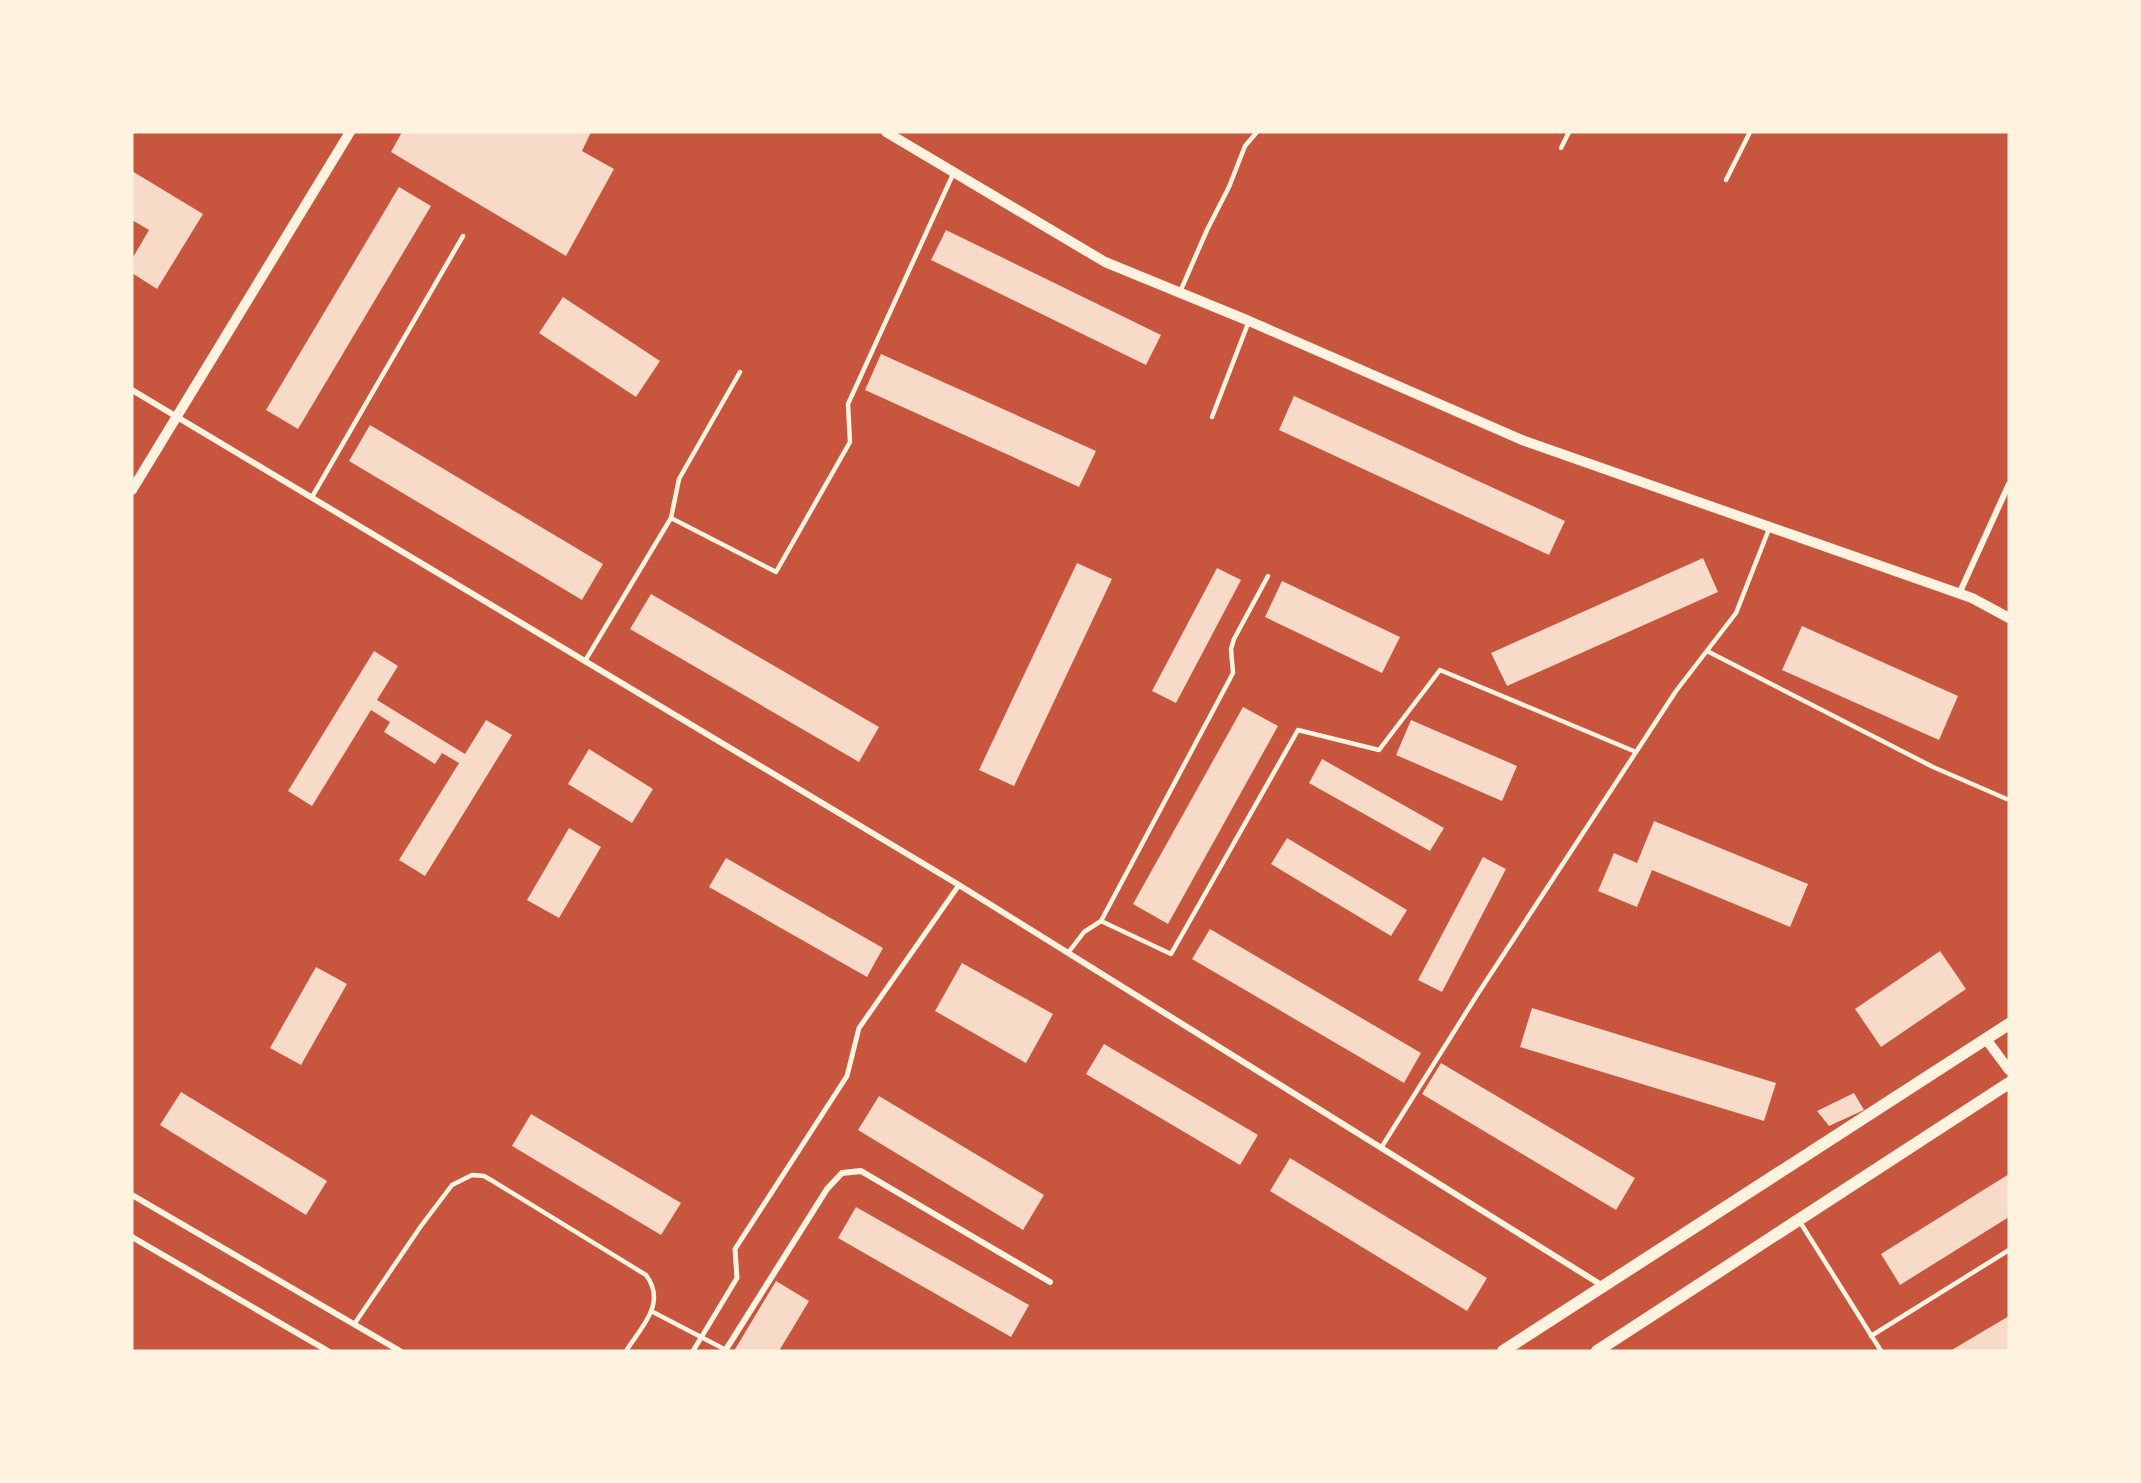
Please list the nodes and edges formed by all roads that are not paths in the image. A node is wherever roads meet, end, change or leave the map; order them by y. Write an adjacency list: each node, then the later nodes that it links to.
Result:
1 (350, 132): 14 (street)
2 (886, 132): 7 (street)
3 (1257, 132): 10 (lane)
4 (1569, 132): 6 (lane)
5 (1750, 132): 8 (lane)
6 (1561, 148)
7 (954, 172): 10 (street); 19 (lane)
8 (1726, 180)
9 (463, 236): 18 (lane)
10 (1180, 292): 11 (street)
11 (1249, 321): 15 (lane); 20 (street)
12 (740, 372): 19 (lane)
13 (132, 390): 14 (street)
14 (176, 417): 17 (street); 18 (street)
15 (1212, 417)
16 (2009, 484): 22 (street)
17 (132, 490)
18 (312, 497): 25 (street)
19 (671, 518): 25 (lane)
20 (1769, 527): 22 (street); 24 (lane)
21 (1268, 576): 29 (lane)
22 (1959, 594): 23 (street)
23 (2009, 618)
24 (1707, 651): 26 (lane); 27 (lane)
25 (585, 661): 28 (street)
26 (1636, 752): 29 (lane); 35 (lane)
27 (2009, 800)
28 (959, 885): 30 (street); 45 (street)
29 (1101, 921): 30 (lane)
30 (1068, 952): 35 (street)
31 (2009, 1024): 32 (main road)
32 (1986, 1039): 33 (street); 41 (main road)
33 (2009, 1070)
34 (2009, 1083): 37 (main road)
35 (1381, 1148): 41 (street)
36 (132, 1195): 43 (street)
37 (1798, 1220): 44 (lane); 52 (main road)
38 (132, 1236): 46 (street)
39 (2009, 1250): 44 (lane)
40 (1050, 1282): 50 (street)
41 (1603, 1286): 51 (main road)
42 (651, 1311): 43 (lane); 45 (lane); 48 (lane)
43 (355, 1323): 47 (street)
44 (1871, 1336): 53 (lane)
45 (701, 1338): 49 (street); 50 (lane)
46 (328, 1351)
47 (400, 1351)
48 (626, 1351)
49 (693, 1351)
50 (726, 1351)
51 (1503, 1351)
52 (1597, 1351)
53 (1881, 1351)

